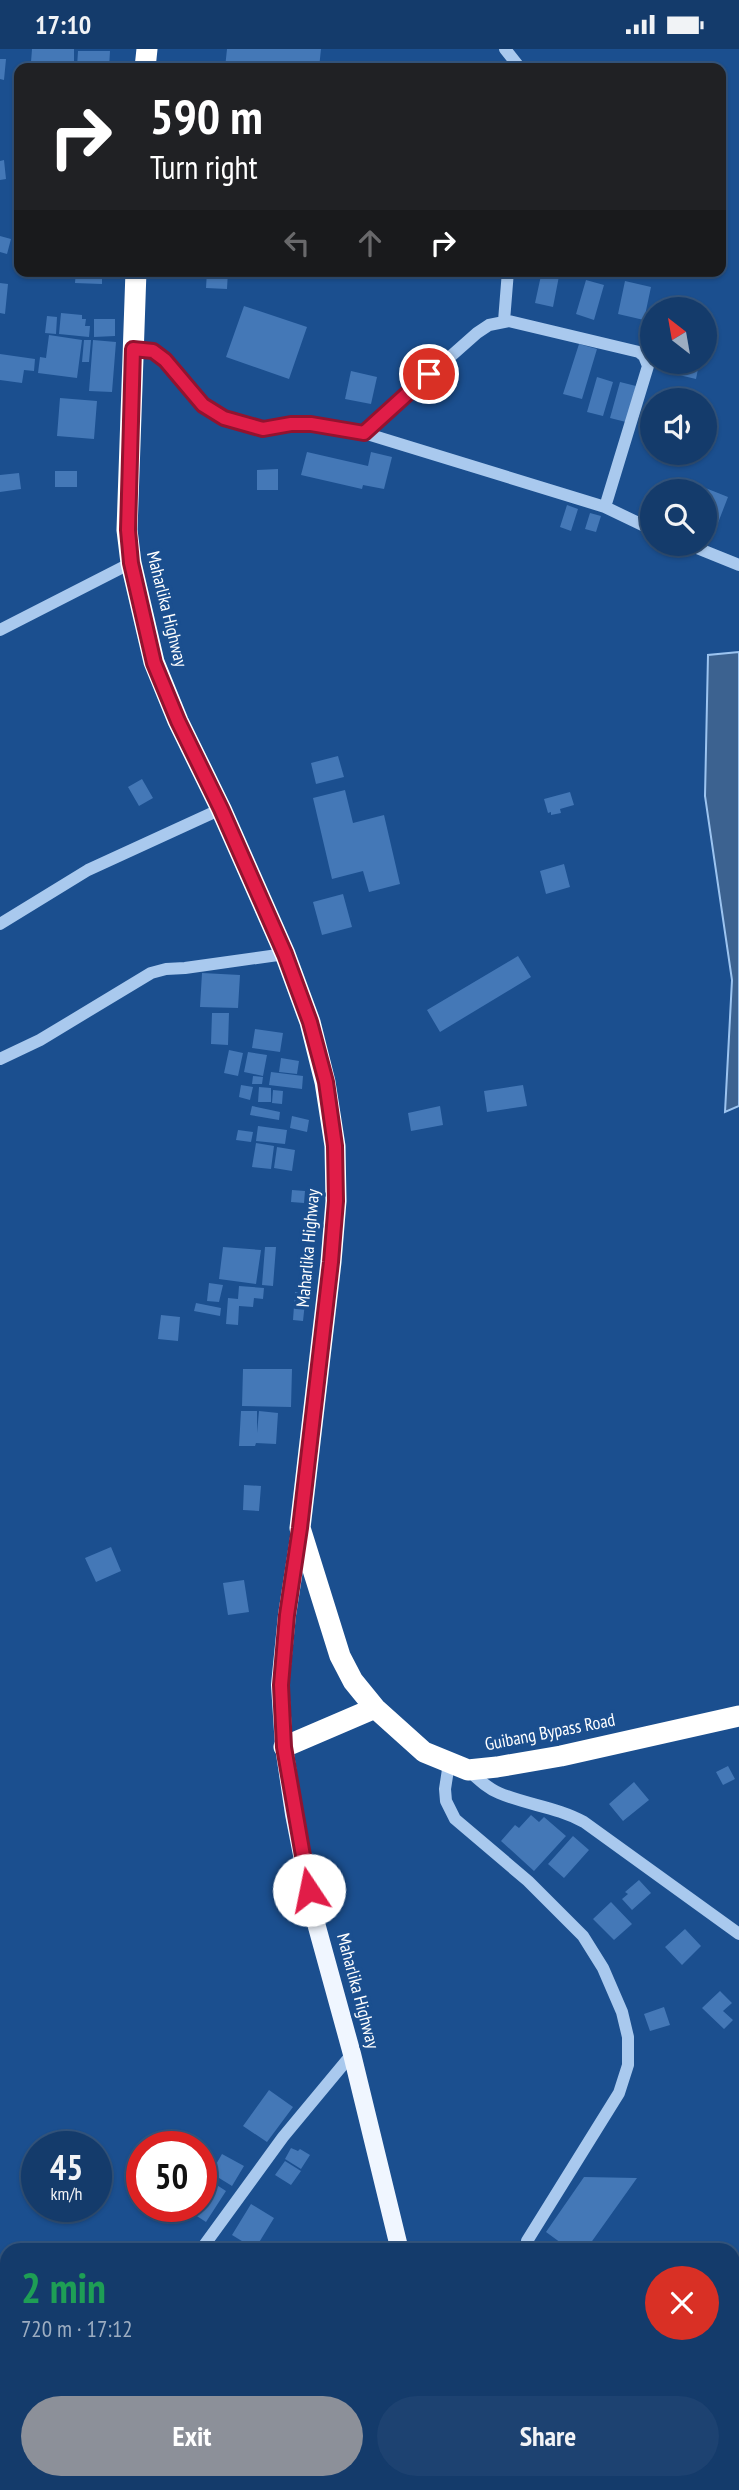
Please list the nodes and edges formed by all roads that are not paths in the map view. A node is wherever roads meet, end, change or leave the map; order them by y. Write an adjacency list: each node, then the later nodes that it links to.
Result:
1 (505, 49): 2 (street)
2 (516, 63)
3 (136, 277): 6 (highway, Maharlika Highway)
4 (508, 277): 5 (street)
5 (504, 321): 7 (street); 8 (street)
6 (133, 349): 7 (street); 11 (highway, Maharlika Highway)
7 (364, 433): 8 (street)
8 (605, 507): 9 (street)
9 (640, 524)
10 (717, 556): 12 (street)
11 (131, 563): 13 (street); 14 (highway, Maharlika Highway)
12 (739, 565)
13 (0, 630)
14 (221, 809): 15 (street); 16 (highway, Maharlika Highway)
15 (0, 924)
16 (285, 954): 17 (street); 18 (highway, Maharlika Highway)
17 (0, 1059)
18 (300, 1528): 19 (highway); 21 (main road, Maharlika Highway)
19 (375, 1708): 21 (highway); 22 (highway)
20 (739, 1716): 22 (highway, Guibang Bypass Road)
21 (284, 1747): 24 (main road, Maharlika Highway)
22 (458, 1766): 23 (street); 25 (street)
23 (739, 1934)
24 (352, 2054): 26 (street); 27 (main road, Maharlika Highway)
25 (527, 2241)
26 (206, 2243)
27 (398, 2243)

